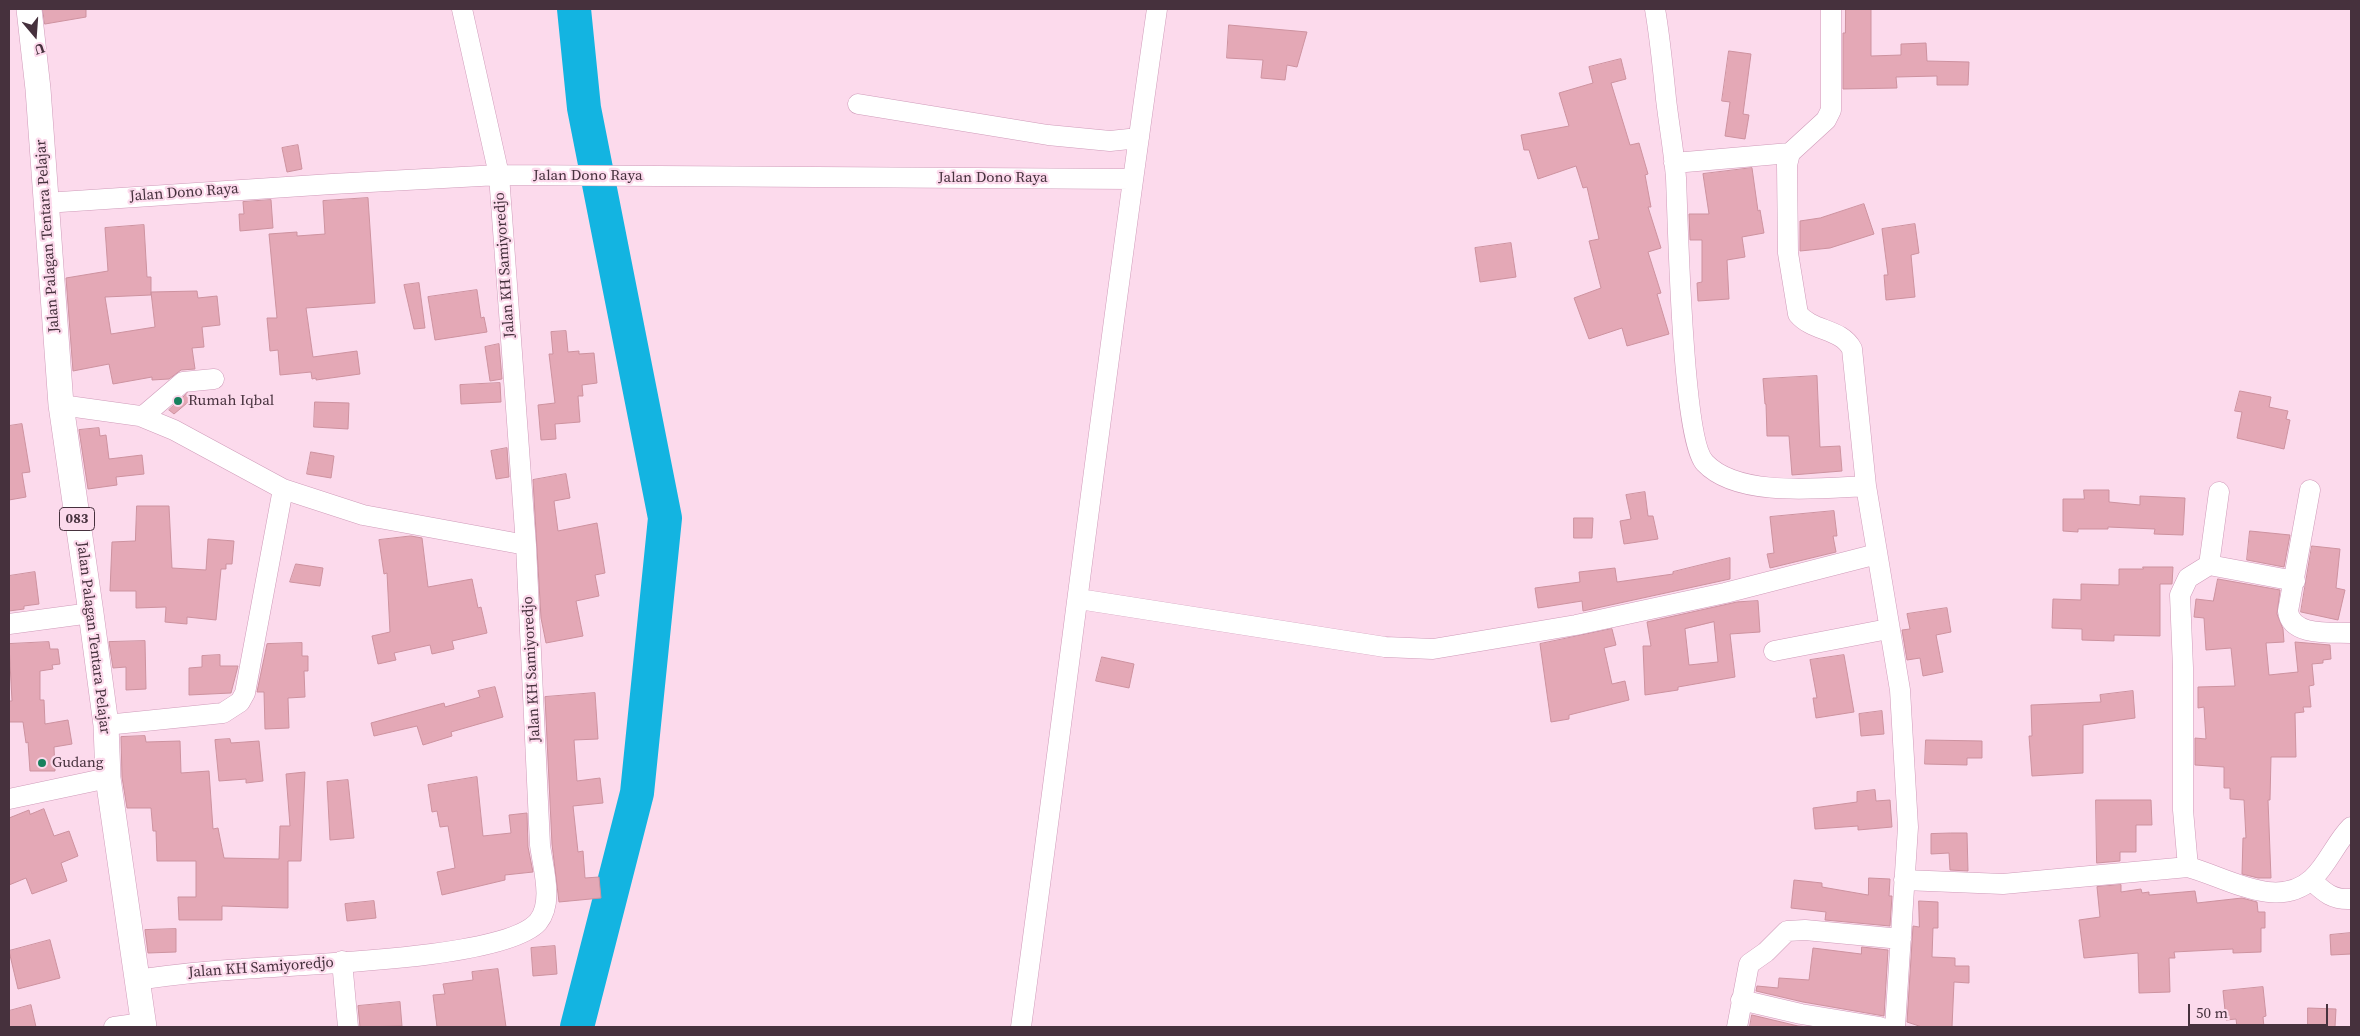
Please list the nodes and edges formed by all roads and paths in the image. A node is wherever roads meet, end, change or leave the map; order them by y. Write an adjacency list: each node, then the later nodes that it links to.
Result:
1 (29, 9): 12 (main road, Jalan Palagan Tentara Pelajar / 083)
2 (462, 9): 10 (street, Jalan KH Samiyoredjo)
3 (1157, 9): 7 (street)
4 (1655, 9): 9 (street)
5 (1831, 9): 8 (street)
6 (858, 104): 7 (street)
7 (1138, 138): 11 (street)
8 (1790, 153): 9 (street); 16 (street)
9 (1674, 163): 16 (street)
10 (498, 175): 11 (street, Jalan Dono Raya); 12 (street, Jalan Dono Raya); 20 (street, Jalan KH Samiyoredjo)
11 (1132, 179): 24 (street)
12 (45, 203): 14 (main road, Jalan Palagan Tentara Pelajar / 083)
13 (214, 379): 15 (street)
14 (60, 405): 15 (street); 25 (main road, Jalan Palagan Tentara Pelajar / 083)
15 (142, 417): 17 (street)
16 (1866, 486): 21 (street)
17 (283, 489): 20 (street); 30 (street)
18 (2310, 490): 23 (street)
19 (2220, 492): 22 (street)
20 (526, 545): 39 (street, Jalan KH Samiyoredjo)
21 (1877, 554): 24 (street); 27 (street)
22 (2209, 565): 23 (street); 34 (street)
23 (2295, 581): 28 (street)
24 (1079, 599): 45 (street)
25 (91, 613): 26 (street); 30 (main road, Jalan Palagan Tentara Pelajar / 083)
26 (9, 624)
27 (1888, 628): 29 (street); 35 (street)
28 (2351, 633)
29 (1774, 650)
30 (106, 725): 31 (main road, Jalan Palagan Tentara Pelajar / 083)
31 (108, 778): 32 (street); 40 (main road, Jalan Palagan Tentara Pelajar / 083)
32 (9, 799)
33 (2351, 827): 36 (street)
34 (2188, 867): 35 (street); 36 (street)
35 (1904, 880): 38 (street)
36 (2311, 880): 37 (street)
37 (2351, 899)
38 (1901, 939): 41 (street); 48 (street)
39 (342, 961): 40 (street, Jalan KH Samiyoredjo); 44 (street)
40 (136, 980): 42 (main road, Jalan Palagan Tentara Pelajar / 083)
41 (1741, 1000): 46 (street); 47 (street)
42 (143, 1025): 43 (street)
43 (114, 1027)
44 (348, 1027)
45 (1021, 1027)
46 (1737, 1027)
47 (1880, 1027)
48 (1895, 1027)

